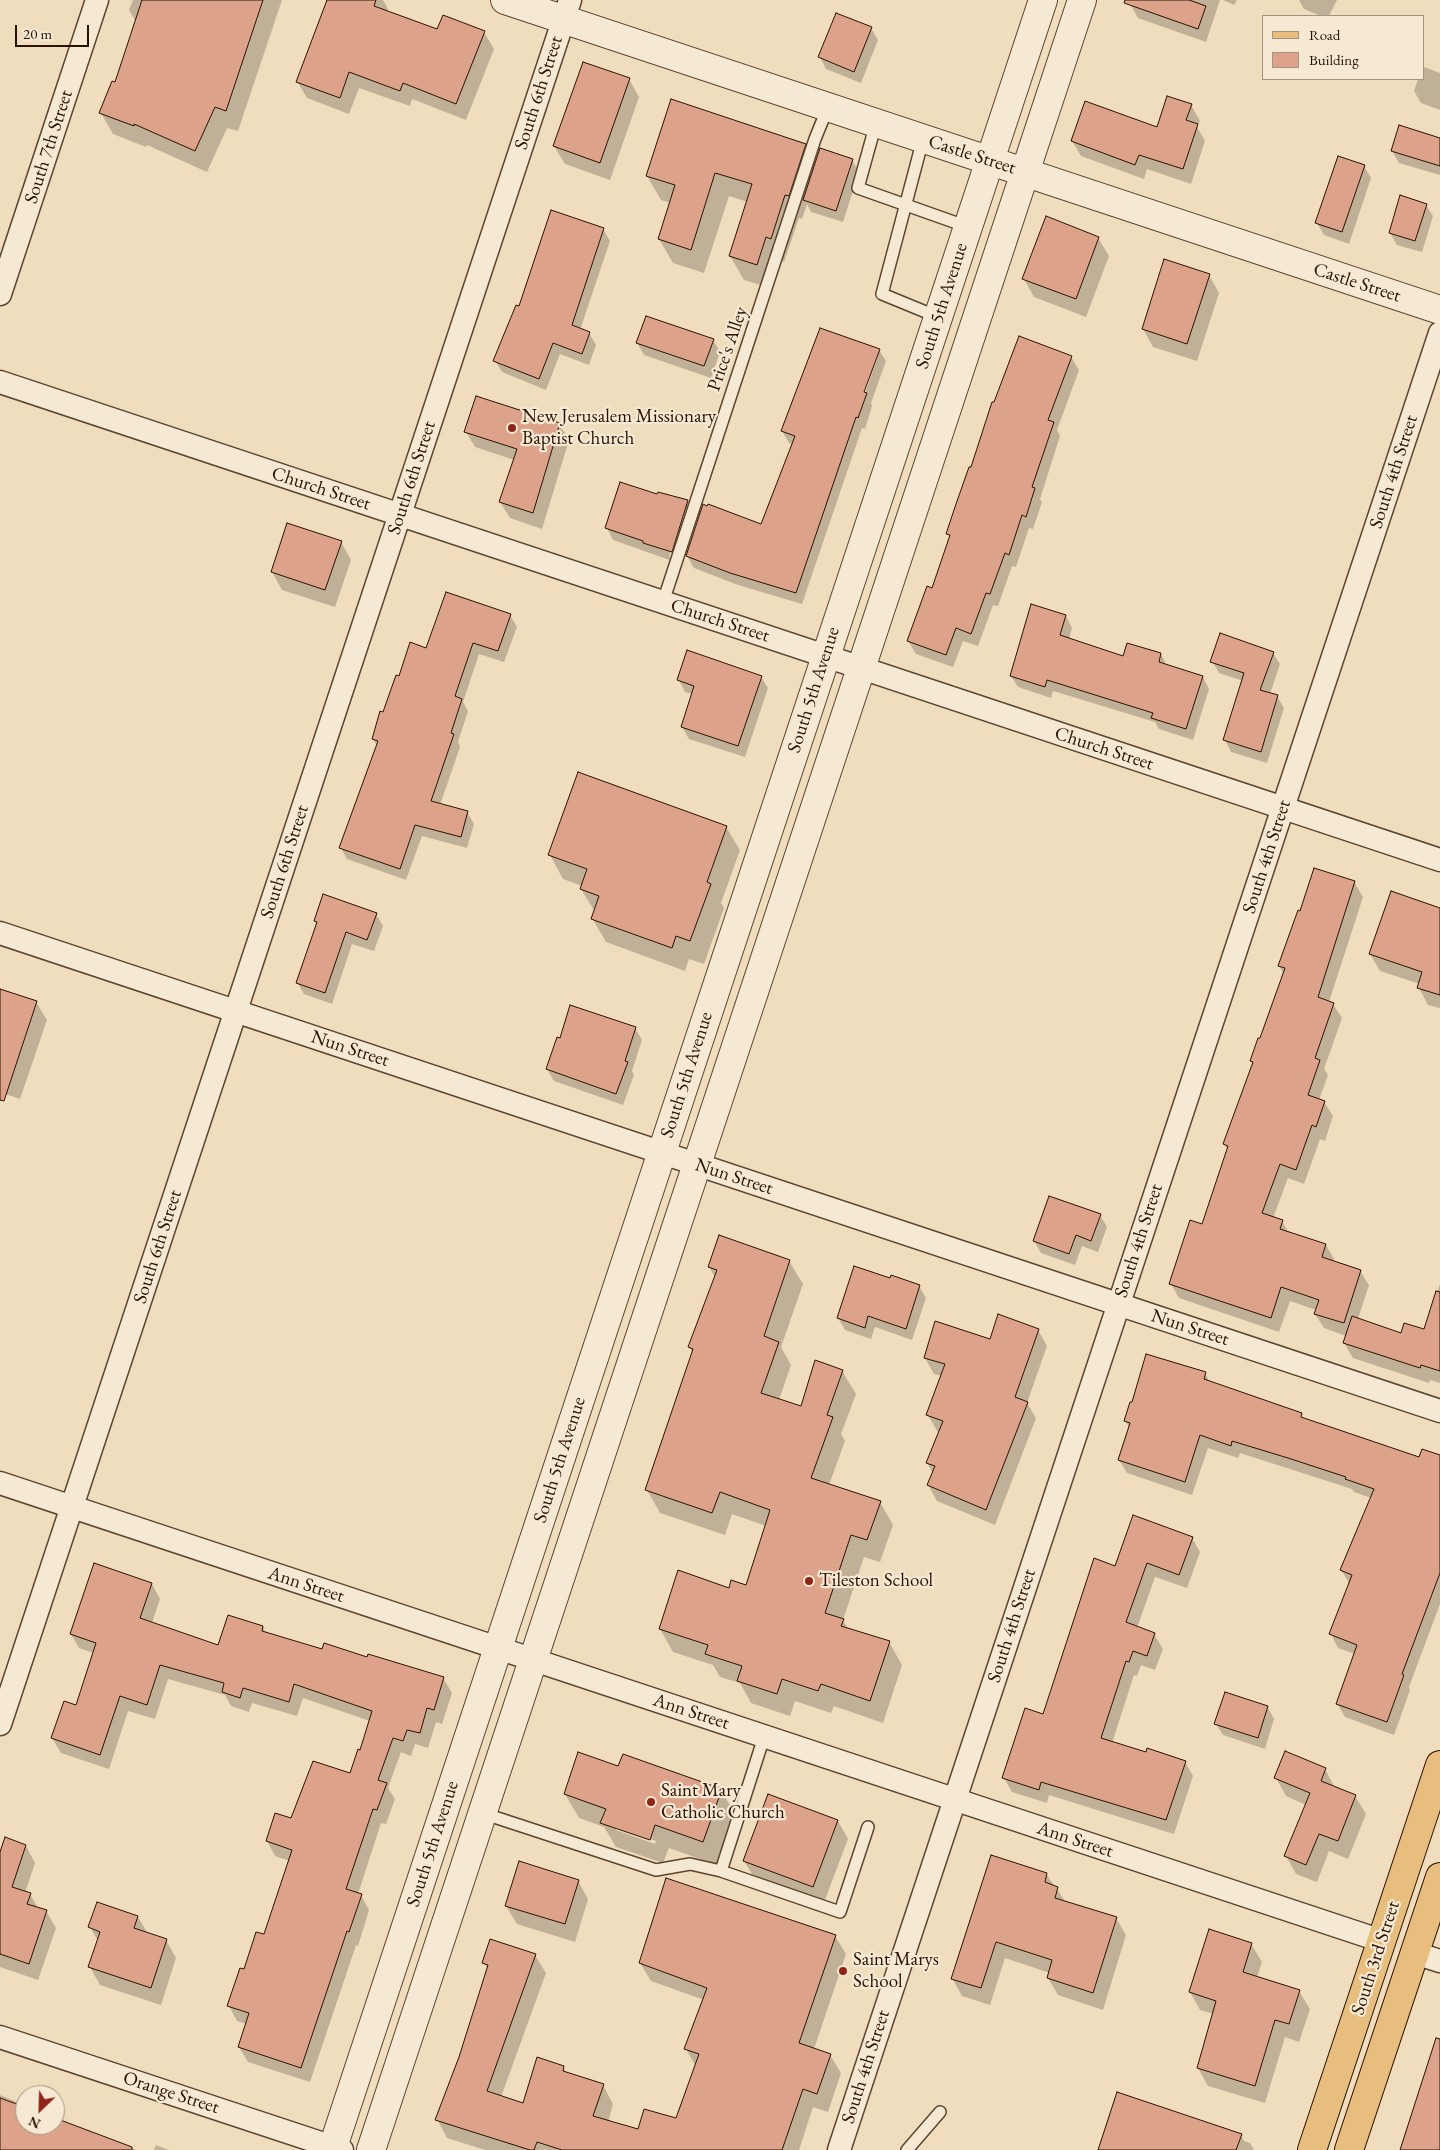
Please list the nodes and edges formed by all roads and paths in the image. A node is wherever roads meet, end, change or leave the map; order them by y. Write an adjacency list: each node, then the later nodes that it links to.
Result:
1 (97, 0): 13 (street, South 7th Street)
2 (505, 0): 5 (street, Castle Street)
3 (1043, 0): 9 (street, South 5th Avenue)
4 (1082, 0): 10 (street, South 5th Avenue)
5 (567, 10): 6 (street, Castle Street); 18 (street, South 6th Street)
6 (828, 107): 7 (street, Castle Street); 19 (lane, Price's Alley)
7 (876, 123): 8 (street, Castle Street); 11 (lane)
8 (923, 139): 9 (street, Castle Street); 11 (lane)
9 (990, 161): 10 (street, Castle Street); 12 (street, South 5th Avenue)
10 (1025, 172): 14 (street, Castle Street); 21 (street, South 5th Avenue)
11 (905, 204): 12 (lane); 15 (lane)
12 (968, 227): 15 (street, South 5th Avenue)
13 (0, 294)
14 (1440, 310)
15 (938, 317): 20 (street, South 5th Avenue)
16 (1440, 333): 22 (street, South 4th Street)
17 (0, 382): 18 (street, Church Street)
18 (400, 515): 19 (street, Church Street); 25 (street, South 6th Street)
19 (663, 602): 20 (street, Church Street)
20 (826, 656): 21 (street, Church Street); 26 (street, South 5th Avenue)
21 (861, 668): 22 (street, Church Street); 27 (street, South 5th Avenue)
22 (1283, 808): 23 (street, Church Street); 28 (street, South 4th Street)
23 (1440, 860)
24 (0, 933): 25 (street, Nun Street)
25 (236, 1011): 26 (street, Nun Street); 31 (street, South 6th Street)
26 (662, 1152): 27 (street, Nun Street); 32 (street, South 5th Avenue)
27 (697, 1164): 28 (street, Nun Street); 33 (street, South 5th Avenue)
28 (1119, 1304): 29 (street, Nun Street); 37 (street, South 4th Street)
29 (1440, 1411)
30 (0, 1483): 31 (street, Ann Street)
31 (72, 1507): 32 (street, Ann Street); 34 (street, South 6th Street)
32 (498, 1648): 33 (street, Ann Street); 46 (street, South 5th Avenue)
33 (533, 1660): 35 (street, Ann Street); 38 (street, South 5th Avenue)
34 (0, 1724)
35 (764, 1737): 37 (street, Ann Street); 40 (lane)
36 (1440, 1765): 42 (main road, South 3rd Street)
37 (955, 1800): 42 (street, Ann Street); 48 (street, South 4th Street)
38 (482, 1813): 40 (lane); 47 (street, South 5th Avenue)
39 (868, 1827): 40 (lane)
40 (721, 1871)
41 (1440, 1876): 43 (main road, South 3rd Street)
42 (1382, 1942): 50 (main road, South 3rd Street)
43 (1427, 1957): 51 (main road, South 3rd Street)
44 (0, 2037): 46 (street, Orange Street)
45 (940, 2112): 49 (lane)
46 (336, 2149)
47 (371, 2150)
48 (839, 2150)
49 (907, 2150)
50 (1312, 2150)
51 (1349, 2150)

